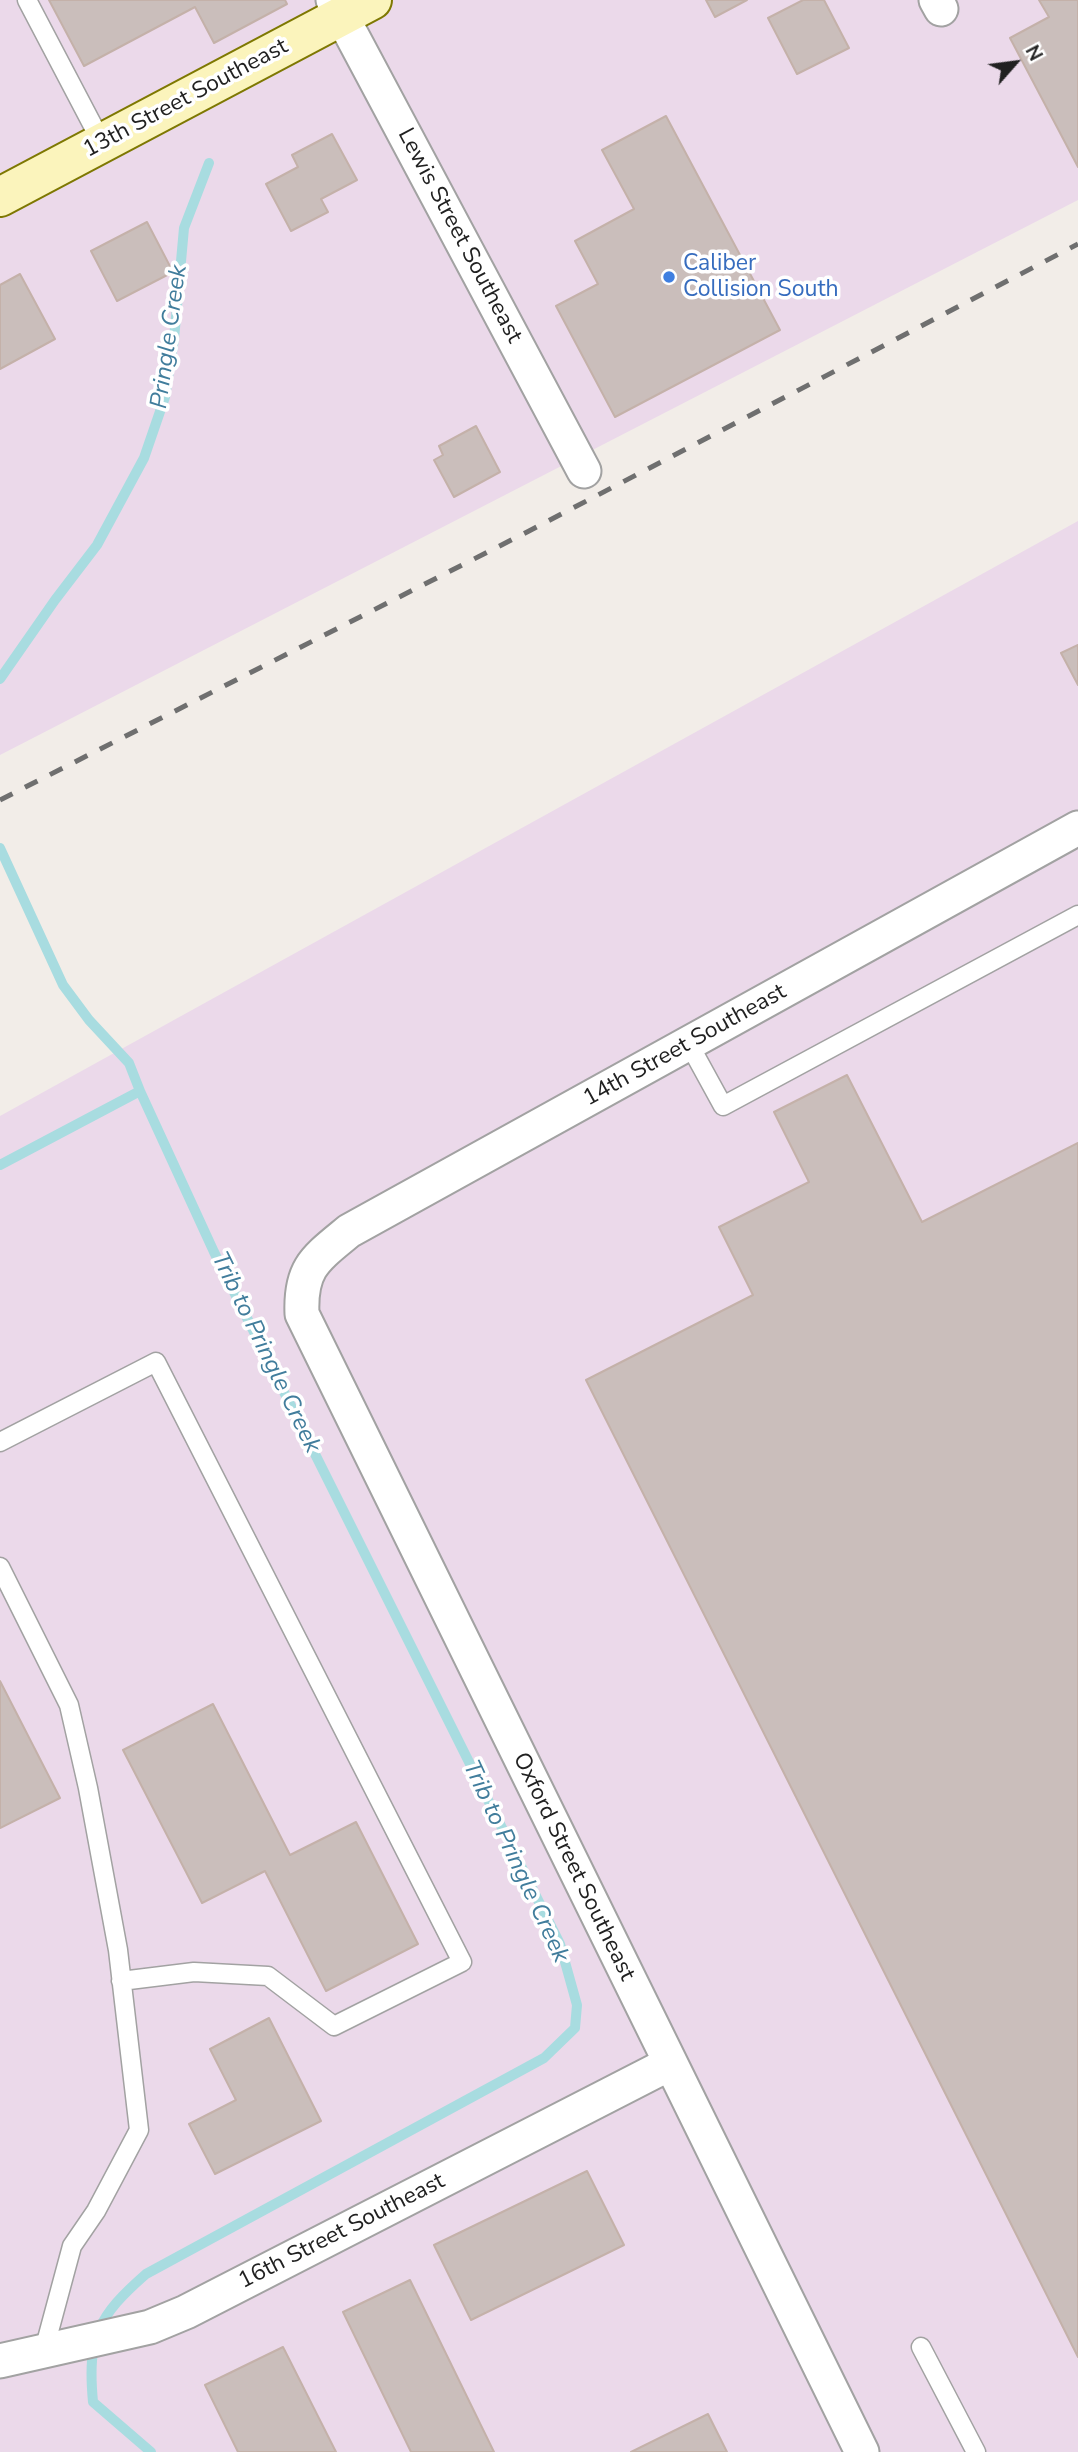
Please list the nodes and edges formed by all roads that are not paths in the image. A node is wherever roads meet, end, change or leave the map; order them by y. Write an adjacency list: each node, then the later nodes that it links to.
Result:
1 (27, 0): 3 (lane)
2 (349, 5): 3 (main road, 13th Street Southeast); 5 (street, Lewis Street Southeast)
3 (102, 143): 4 (main road, 13th Street Southeast)
4 (0, 197)
5 (584, 471)
6 (1075, 836): 8 (street, 14th Street Southeast)
7 (1078, 915): 8 (lane)
8 (689, 1044): 9 (street, 14th Street Southeast)
9 (304, 1278): 13 (street, Oxford Street Southeast)
10 (0, 1442): 12 (lane)
11 (0, 1567): 12 (lane)
12 (121, 1981): 14 (lane)
13 (669, 2064): 14 (street, 16th Street Southeast); 17 (street, Oxford Street Southeast)
14 (56, 2347): 16 (street, 16th Street Southeast)
15 (921, 2347): 18 (lane)
16 (0, 2361)
17 (862, 2452)
18 (976, 2452)

